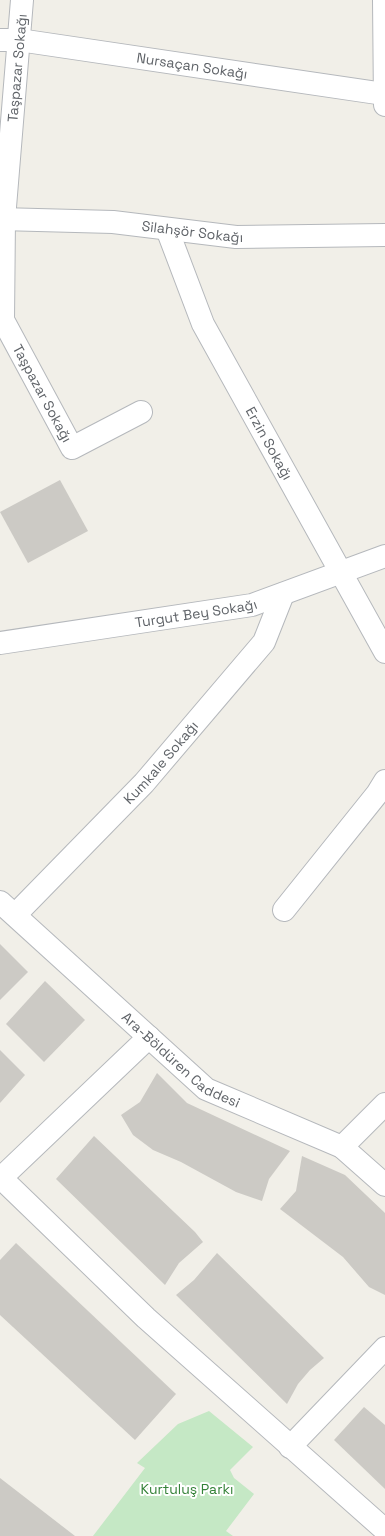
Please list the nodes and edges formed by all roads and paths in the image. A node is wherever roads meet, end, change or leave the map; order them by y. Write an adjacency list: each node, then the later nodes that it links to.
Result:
1 (22, 0): 3 (street, Taşpazar Sokağı)
2 (384, 0): 4 (street)
3 (10, 40): 4 (street, Nursaçan Sokağı); 6 (street, Taşpazar Sokağı)
4 (384, 94): 5 (street)
5 (385, 105)
6 (2, 219): 7 (street, Silahşör Sokağı); 9 (street, Taşpazar Sokağı)
7 (167, 229): 8 (street, Silahşör Sokağı); 11 (street, Erzin Sokağı)
8 (385, 235)
9 (141, 412)
10 (385, 556): 11 (street, Turgut Bey Sokağı)
11 (340, 572): 12 (street, Turgut Bey Sokağı); 14 (street, Erzin Sokağı)
12 (283, 594): 13 (street, Turgut Bey Sokağı); 16 (street, Kumkale Sokağı)
13 (0, 643)
14 (385, 652)
15 (382, 793): 17 (street)
16 (7, 909): 18 (street, Ara-Böldüren Caddesi)
17 (284, 910)
18 (149, 1037): 20 (street, Ara-Böldüren Caddesi); 21 (street)
19 (385, 1104): 20 (street)
20 (342, 1148): 22 (street, Ara-Böldüren Caddesi)
21 (0, 1178): 24 (street)
22 (385, 1184)
23 (385, 1348): 24 (street)
24 (290, 1447): 25 (street)
25 (385, 1530)

